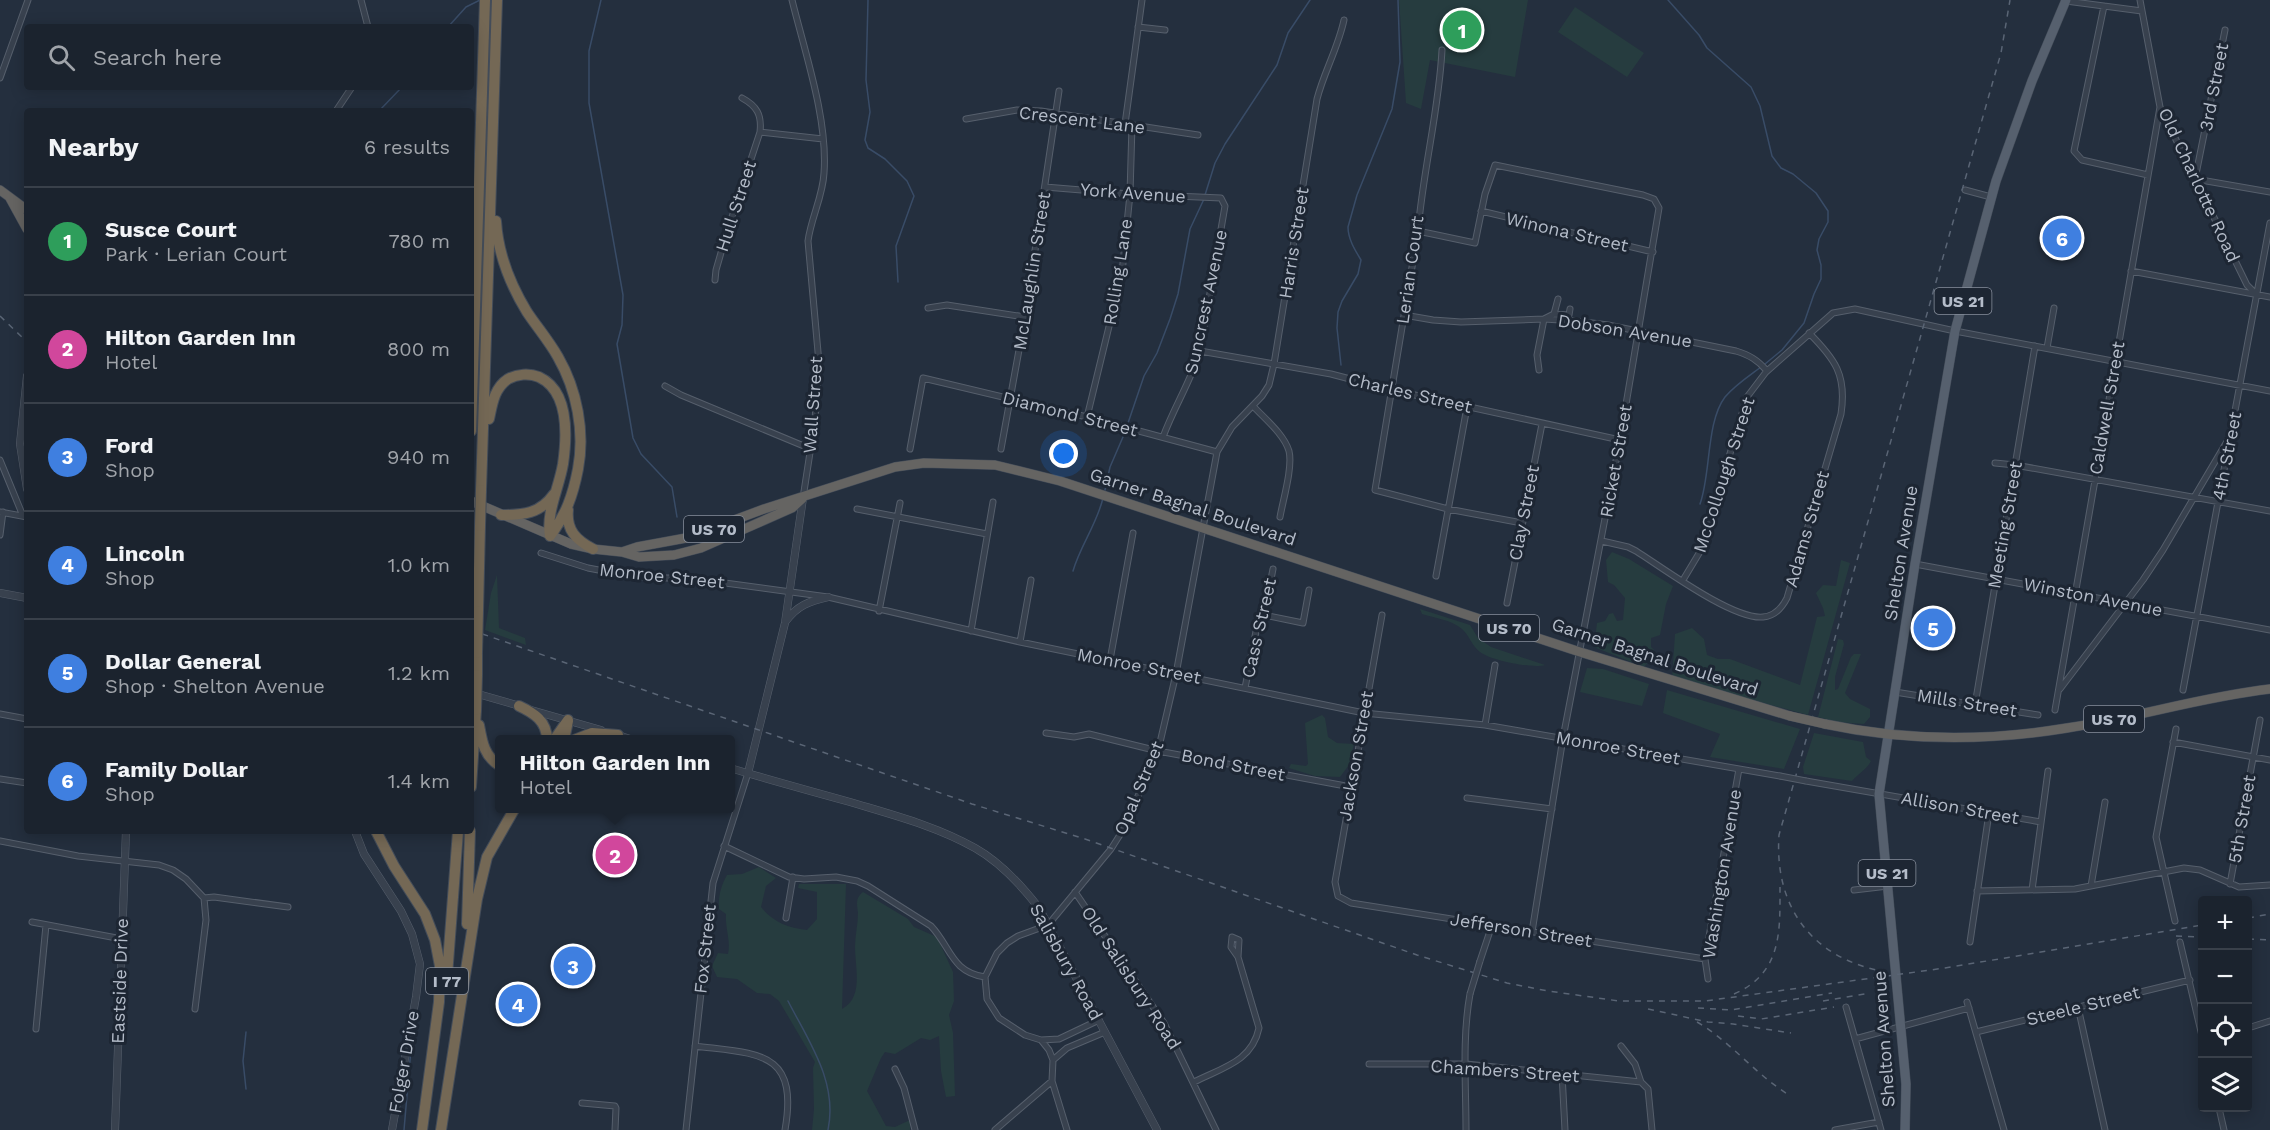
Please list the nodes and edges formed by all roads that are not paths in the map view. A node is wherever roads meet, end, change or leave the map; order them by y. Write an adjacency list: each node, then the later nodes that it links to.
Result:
1 (28, 0): 17 (street)
2 (361, 0): 12 (street)
3 (485, 0): 30 (highway)
4 (497, 0): 19 (highway)
5 (792, 0): 29 (street, Wall Street)
6 (1142, 0): 13 (street, Rolling Lane)
7 (2140, 0): 10 (street, Old Charlotte Road)
8 (2066, 1): 9 (street); 38 (main road, Shelton Avenue / US 21)
9 (2104, 6): 10 (street); 31 (street)
10 (2142, 11): 22 (street, Old Charlotte Road)
11 (1344, 20): 68 (street, Harris Street)
12 (367, 24)
13 (1138, 27): 14 (street); 26 (street, Rolling Lane)
14 (1164, 30)
15 (2225, 30): 32 (street, 3rd Street)
16 (1442, 50): 46 (street, Lerian Court)
17 (0, 78)
18 (350, 90): 23 (street)
19 (495, 91): 84 (highway); 101 (highway)
20 (1059, 91): 24 (street, McLaughlin Street)
21 (742, 98): 27 (street)
22 (2160, 107): 31 (street, Caldwell Street); 32 (street, Old Charlotte Road)
23 (338, 108)
24 (1055, 114): 25 (street, Crescent Lane); 26 (street, Crescent Lane); 33 (street, McLaughlin Street)
25 (966, 119)
26 (1128, 124): 28 (street, Crescent Lane); 37 (street, Rolling Lane)
27 (760, 132): 29 (street); 49 (street, Hull Street)
28 (1198, 135)
29 (823, 139): 87 (street, Wall Street)
30 (481, 140): 42 (highway); 63 (highway)
31 (2148, 175): 48 (street, Caldwell Street)
32 (2195, 179): 36 (street); 50 (street, Old Charlotte Road)
33 (1045, 187): 37 (street, York Avenue); 58 (street, McLaughlin Street)
34 (0, 190): 39 (highway)
35 (1965, 190): 38 (street)
36 (2270, 192)
37 (1130, 194): 40 (street, York Avenue); 79 (street, Rolling Lane)
38 (1991, 197): 60 (main road, Shelton Avenue / US 21)
39 (10, 198): 41 (highway); 45 (highway)
40 (1221, 198): 66 (street, Suncrest Avenue)
41 (24, 208)
42 (474, 211)
43 (1481, 212): 46 (street); 47 (street, Winona Street); 47 (street, Ricket Street)
44 (2270, 223): 50 (street, 4th Street)
45 (24, 224)
46 (1418, 231): 57 (street, Lerian Court)
47 (1653, 252): 61 (street, Ricket Street)
48 (2131, 271): 50 (street); 67 (street, Caldwell Street)
49 (715, 280)
50 (2256, 294): 51 (street); 71 (street, 4th Street)
51 (2270, 297)
52 (1558, 298): 56 (street)
53 (928, 308): 58 (street)
54 (2054, 308): 65 (street)
55 (1570, 309): 56 (street)
56 (1554, 314): 59 (street)
57 (1404, 315): 59 (street, Dobson Avenue); 73 (street, Lerian Court)
58 (1025, 317): 76 (street, McLaughlin Street)
59 (1544, 319): 61 (street, Dobson Avenue); 69 (street)
60 (1955, 331): 62 (street, McCollough Street); 64 (street, McCollough Street); 120 (main road, Shelton Avenue / US 21)
61 (1640, 332): 70 (street, Dobson Avenue); 83 (street, Ricket Street)
62 (1809, 333): 70 (street, McCollough Street); 125 (street, Adams Street)
63 (474, 344)
64 (2035, 346): 65 (street, McCollough Street); 91 (street, Meeting Street)
65 (2047, 348): 67 (street, McCollough Street)
66 (1200, 351): 68 (street, Charles Street); 82 (street, Suncrest Avenue)
67 (2115, 361): 71 (street, McCollough Street); 93 (street, Caldwell Street)
68 (1275, 364): 73 (street, Charles Street); 77 (street, Harris Street)
69 (1539, 370)
70 (1767, 371): 125 (street, McCollough Street)
71 (2240, 385): 74 (street, McCollough Street); 81 (street, 4th Street)
72 (664, 386): 87 (street)
73 (1392, 390): 78 (street, Charles Street); 103 (street, Lerian Court)
74 (2270, 391)
75 (24, 398): 92 (street)
76 (1011, 399): 79 (street, Diamond Street); 85 (street, Diamond Street); 86 (street, McLaughlin Street)
77 (1253, 406): 88 (street, Harris Street); 110 (street)
78 (1467, 407): 80 (street, Charles Street); 103 (street)
79 (1087, 417): 82 (street, Diamond Street)
80 (1542, 423): 83 (street, Charles Street); 111 (street, Clay Street)
81 (2231, 434): 95 (street); 99 (street, 4th Street)
82 (1163, 437): 88 (street, Diamond Street)
83 (1620, 440): 117 (street, Ricket Street)
84 (483, 441): 94 (highway); 154 (highway, bridge)
85 (910, 449)
86 (1001, 449)
87 (811, 450): 96 (street, Wall Street)
88 (1217, 452): 112 (street, Opal Street)
89 (0, 460): 106 (street)
90 (1995, 463): 91 (street)
91 (2016, 465): 93 (street); 123 (street, Meeting Street)
92 (24, 475)
93 (2095, 479): 95 (street); 129 (street, Caldwell Street)
94 (557, 486): 107 (highway); 116 (highway)
95 (2193, 497): 99 (street); 133 (street)
96 (803, 498): 112 (highway, Garner Bagnal Boulevard / US 70); 118 (highway, Garner Bagnal Boulevard / US 70); 127 (street, Wall Street)
97 (474, 502): 107 (highway, Garner Bagnal Boulevard / US 70)
98 (993, 502): 114 (street)
99 (2218, 502): 104 (street); 137 (street, 4th Street)
100 (900, 503): 109 (street)
101 (568, 507): 116 (highway); 118 (highway)
102 (857, 509): 109 (street)
103 (1448, 510): 111 (street); 122 (street)
104 (2270, 511)
105 (2, 512): 108 (street); 115 (street)
106 (24, 515)
107 (501, 515): 116 (highway, Garner Bagnal Boulevard / US 70)
108 (24, 517)
109 (897, 517): 114 (street); 134 (street)
110 (1280, 517)
111 (1522, 523): 132 (street, Clay Street)
112 (1203, 529): 142 (highway, Garner Bagnal Boulevard / US 70); 145 (street, Opal Street)
113 (1133, 532): 143 (street)
114 (987, 534): 140 (street)
115 (0, 535)
116 (550, 536): 118 (highway, Garner Bagnal Boulevard / US 70)
117 (1602, 541): 125 (street, Adams Street); 142 (street, Ricket Street)
118 (593, 549)
119 (542, 553): 127 (street, Monroe Street)
120 (1915, 564): 123 (street, Winston Avenue); 150 (main road, Shelton Avenue / US 21)
121 (1273, 569): 135 (street, Cass Street)
122 (1436, 576)
123 (1996, 579): 129 (street, Winston Avenue); 152 (street, Meeting Street)
124 (1031, 580): 141 (street)
125 (1683, 580)
126 (1309, 590): 135 (street)
127 (791, 591): 131 (street, Monroe Street); 138 (street, Wall Street)
128 (0, 593): 130 (street)
129 (2074, 593): 133 (street, Winston Avenue); 148 (street, Caldwell Street)
130 (24, 597)
131 (828, 597): 134 (street, Monroe Street); 138 (street)
132 (1507, 603)
133 (2125, 603): 137 (street, Winston Avenue); 148 (street)
134 (879, 611): 140 (street, Monroe Street)
135 (1264, 615): 146 (street, Cass Street)
136 (1382, 615): 156 (street, Jackson Street)
137 (2197, 616): 139 (street, Winston Avenue); 149 (street, 4th Street)
138 (784, 623): 181 (street, Wall Street)
139 (2270, 630)
140 (971, 631): 141 (street, Monroe Street)
141 (1020, 642): 143 (street, Monroe Street)
142 (1580, 652): 165 (highway, Garner Bagnal Boulevard / US 70, bridge); 171 (street, Ricket Street)
143 (1110, 660): 145 (street, Monroe Street)
144 (1496, 665): 162 (street)
145 (1176, 674): 146 (street, Monroe Street); 174 (street, Opal Street)
146 (1245, 688): 156 (street, Monroe Street)
147 (2270, 689): 165 (highway, Garner Bagnal Boulevard / US 70)
148 (2059, 690): 155 (street, Caldwell Street)
149 (2183, 690)
150 (1895, 692): 152 (street, Mills Street); 165 (main road, Shelton Avenue / US 21)
151 (474, 693): 153 (street)
152 (1975, 705): 158 (street, Mills Street)
153 (519, 706): 160 (street); 166 (highway)
154 (476, 710): 172 (highway); 177 (highway)
155 (2055, 710)
156 (1364, 713): 162 (street, Monroe Street); 185 (street, Jackson Street)
157 (0, 714): 159 (street)
158 (2038, 715)
159 (24, 718)
160 (568, 720): 167 (highway); 168 (highway); 170 (street)
161 (2260, 720): 175 (street, 5th Street)
162 (1485, 725): 171 (street, Monroe Street)
163 (2176, 729): 173 (street)
164 (1046, 733): 174 (street, Bond Street)
165 (1889, 734): 186 (main road, Shelton Avenue / US 21)
166 (546, 735)
167 (558, 735)
168 (565, 735)
169 (587, 735): 170 (highway)
170 (618, 735)
171 (1563, 738): 179 (street, Monroe Street); 189 (street, Ricket Street)
172 (474, 741)
173 (2173, 742): 175 (street); 203 (street)
174 (1158, 751): 185 (street, Bond Street); 212 (street, Opal Street)
175 (2253, 757): 176 (street); 205 (street, 5th Street)
176 (2270, 760)
177 (495, 762)
178 (735, 769): 181 (street, Salisbury Road)
179 (1739, 769): 183 (street, Monroe Street, bridge); 227 (street, Washington Avenue)
180 (2048, 771): 194 (street)
181 (748, 773): 192 (street, Fox Street); 220 (street, Salisbury Road)
182 (0, 779): 184 (street)
183 (1806, 781): 186 (street, Allison Street)
184 (24, 783)
185 (1351, 787): 213 (street, Jackson Street)
186 (1879, 794): 193 (street, Allison Street); 207 (main road, Shelton Avenue / US 21)
187 (1467, 798): 189 (street)
188 (2105, 801): 208 (street)
189 (1552, 809): 222 (street, Ricket Street)
190 (512, 813): 231 (highway)
191 (735, 813): 201 (street, Fox Street)
192 (735, 813)
193 (1989, 813): 194 (street, Allison Street); 211 (street)
194 (2041, 822): 210 (street)
195 (126, 834): 202 (street, Eastside Drive)
196 (357, 834): 259 (street, Folger Drive)
197 (378, 834): 260 (highway)
198 (458, 834): 260 (highway, I 77)
199 (470, 834): 231 (highway, I 77)
200 (0, 840): 202 (street)
201 (724, 846): 204 (street); 245 (street, Fox Street)
202 (124, 862): 214 (street); 223 (street, Eastside Drive)
203 (2164, 871): 205 (street); 208 (street); 217 (street)
204 (793, 877): 216 (street); 228 (street)
205 (2230, 884): 206 (street)
206 (2270, 885)
207 (1888, 886): 209 (street); 239 (main road, Shelton Avenue / US 21)
208 (2091, 886): 210 (street)
209 (1854, 890)
210 (2032, 890): 211 (street)
211 (1977, 891): 224 (street)
212 (1075, 892): 220 (street, Opal Street); 253 (street, Old Salisbury Road)
213 (1338, 896): 221 (street, Jefferson Street)
214 (204, 898): 215 (street); 234 (street)
215 (288, 908)
216 (786, 918)
217 (2175, 921)
218 (32, 922): 219 (street)
219 (46, 925): 223 (street); 240 (street)
220 (1048, 925): 228 (street); 236 (street, Salisbury Road)
221 (1492, 925): 222 (street, Jefferson Street); 249 (street, bridge)
222 (1532, 932): 227 (street, Jefferson Street)
223 (122, 939): 258 (street, Eastside Drive)
224 (1970, 942)
225 (2180, 942): 230 (street)
226 (1238, 957): 253 (street)
227 (1705, 959): 229 (street, Washington Avenue)
228 (985, 977): 244 (street)
229 (1708, 979)
230 (2190, 980): 233 (street, Steele Street); 235 (street)
231 (463, 987): 261 (highway, I 77)
232 (1846, 1007): 243 (street)
233 (2078, 1007): 242 (street, Steele Street); 277 (street)
234 (195, 1009)
235 (2198, 1017)
236 (1099, 1020): 241 (street, Salisbury Road); 244 (street)
237 (2270, 1021): 238 (street)
238 (2252, 1026)
239 (1900, 1027): 242 (street); 243 (street); 275 (main road, Shelton Avenue / US 21)
240 (36, 1029)
241 (1105, 1032): 247 (street); 268 (street, Salisbury Road)
242 (1976, 1032): 276 (street)
243 (1855, 1039): 257 (street)
244 (1041, 1040): 247 (street)
245 (695, 1046): 263 (street, Fox Street); 264 (street)
246 (1621, 1046): 254 (street)
247 (1053, 1060): 252 (street)
248 (1369, 1064): 249 (street, Chambers Street)
249 (1466, 1064): 251 (street, Chambers Street); 270 (street)
250 (895, 1069): 265 (street)
251 (1562, 1074): 254 (street, Chambers Street); 271 (street)
252 (1052, 1081): 266 (street); 267 (street)
253 (1194, 1082): 269 (street, Old Salisbury Road)
254 (1641, 1082): 272 (street)
255 (582, 1103): 262 (street)
256 (2220, 1112): 278 (street)
257 (1879, 1122): 273 (street); 274 (street)
258 (115, 1130)
259 (392, 1130)
260 (422, 1130)
261 (441, 1130)
262 (615, 1130)
263 (687, 1130)
264 (785, 1130)
265 (915, 1130)
266 (995, 1130)
267 (1066, 1130)
268 (1156, 1130)
269 (1216, 1130)
270 (1466, 1130)
271 (1565, 1130)
272 (1652, 1130)
273 (1835, 1130)
274 (1881, 1130)
275 (1905, 1130)
276 (2004, 1130)
277 (2105, 1130)
278 (2224, 1130)

